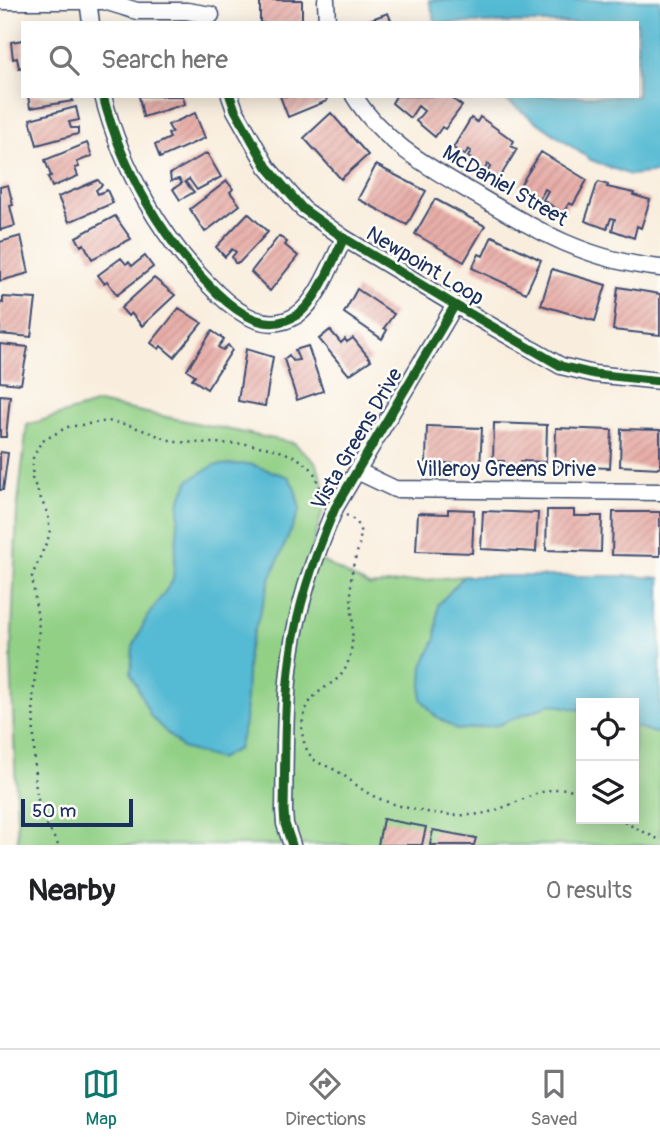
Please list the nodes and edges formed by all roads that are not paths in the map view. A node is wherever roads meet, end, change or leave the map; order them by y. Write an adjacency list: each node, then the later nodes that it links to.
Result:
1 (97, 0): 3 (street); 4 (street); 5 (street)
2 (326, 0): 6 (street)
3 (0, 2)
4 (211, 13)
5 (92, 21)
6 (327, 21)
7 (104, 98): 10 (street)
8 (231, 98): 10 (street, Newpoint Loop)
9 (355, 98): 11 (street, McDaniel Street)
10 (344, 238): 12 (street, Newpoint Loop)
11 (660, 268)
12 (455, 305): 13 (street, Newpoint Loop); 14 (street, Vista Greens Drive)
13 (660, 380)
14 (357, 471): 15 (street, Villeroy Greens Drive); 16 (street, Vista Greens Drive)
15 (660, 492)
16 (292, 845)

